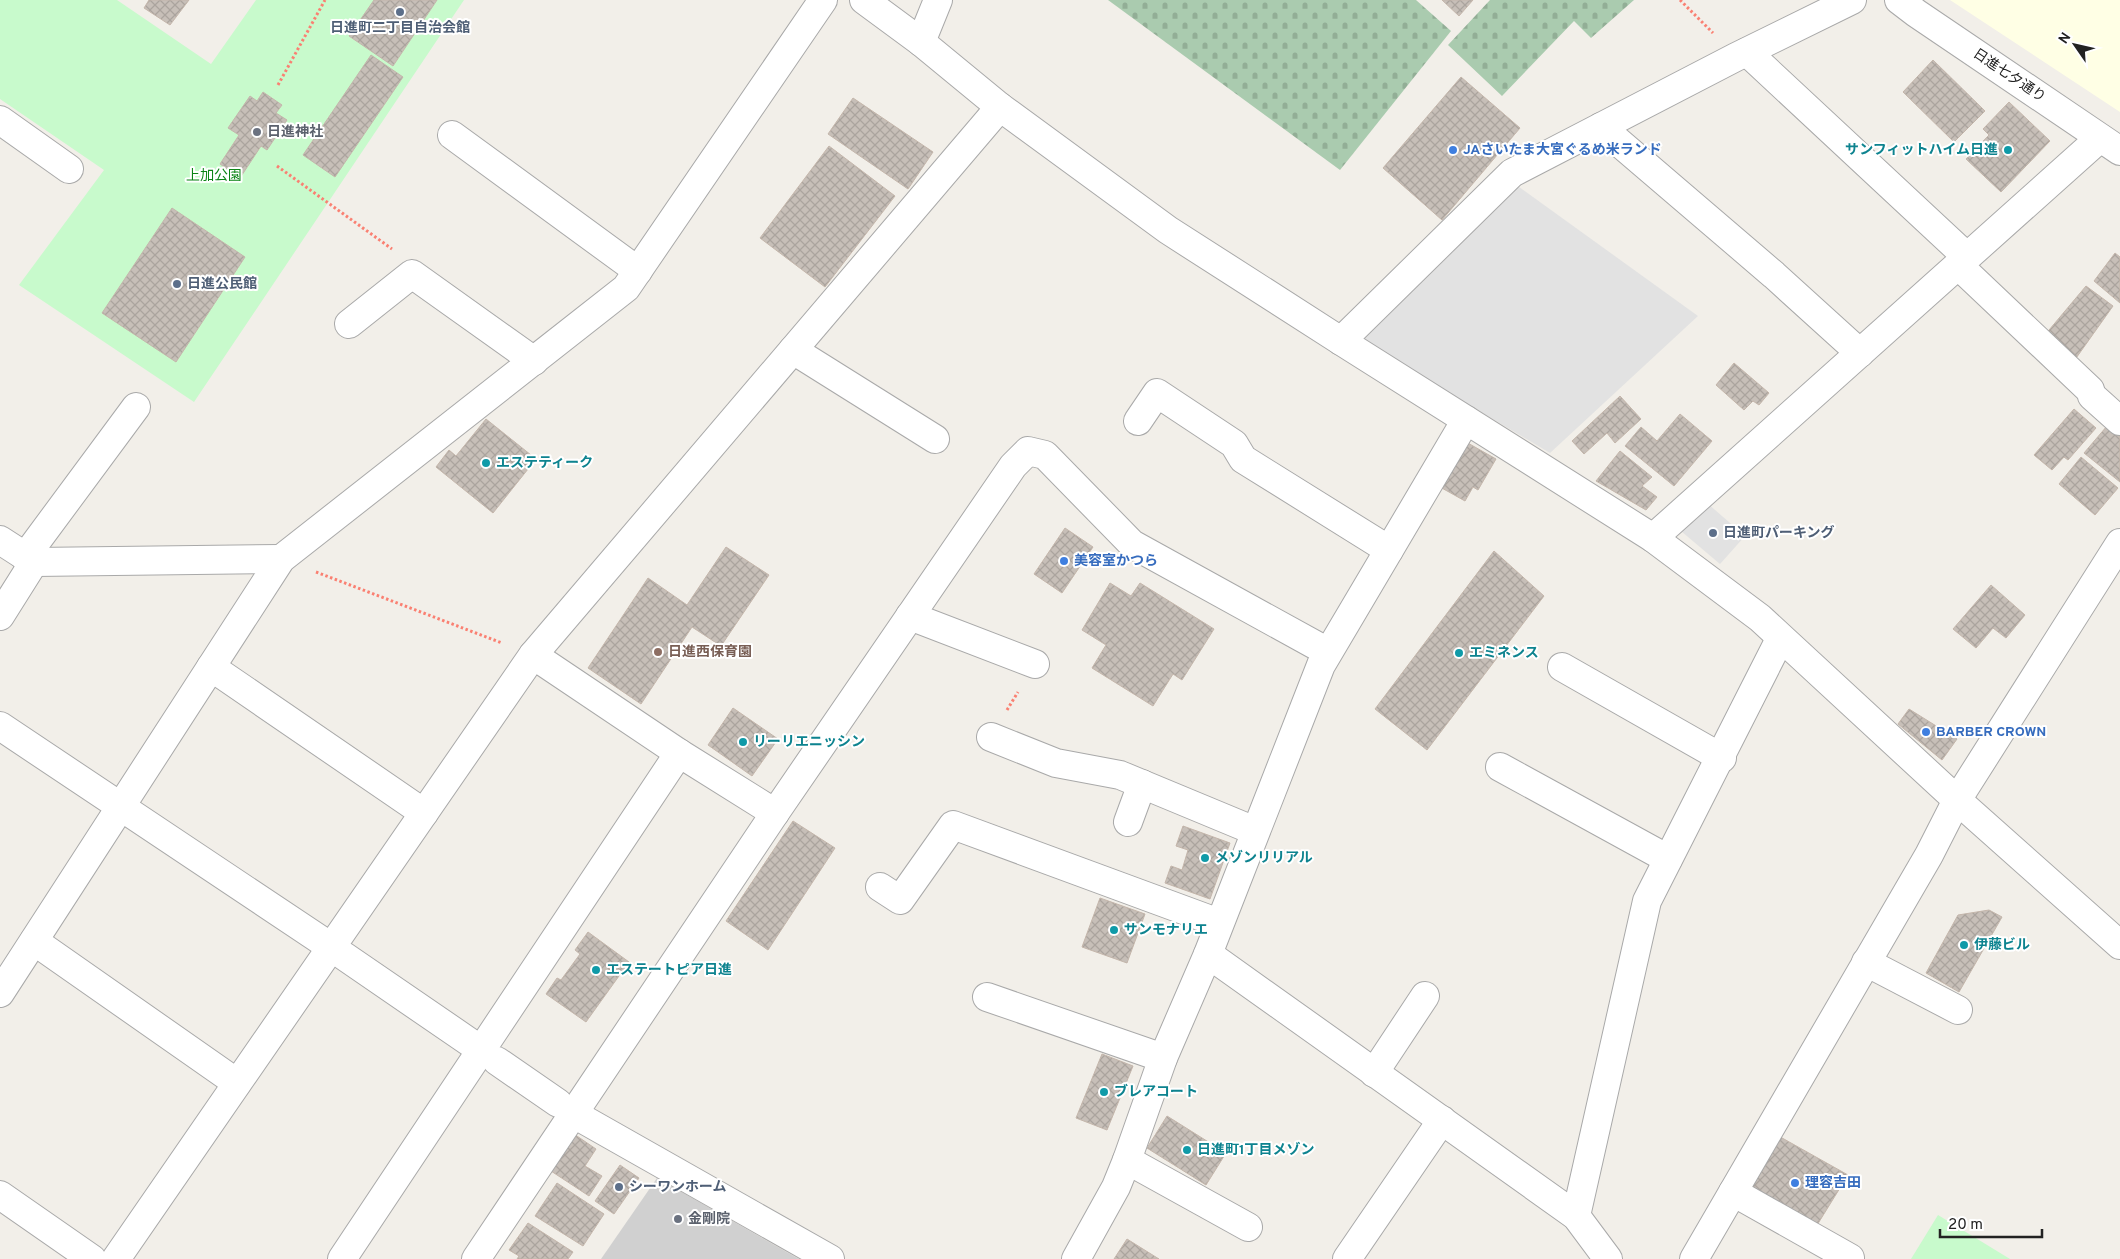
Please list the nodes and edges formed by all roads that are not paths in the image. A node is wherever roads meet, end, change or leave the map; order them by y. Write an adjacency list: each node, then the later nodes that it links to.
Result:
1 (823, 0): 15 (street)
2 (864, 0): 6 (street)
3 (938, 0): 6 (street)
4 (1852, 0): 7 (street)
5 (1899, 0): 12 (street, 日進七夕通り)
6 (921, 42): 8 (street)
7 (1742, 54): 10 (street); 14 (street)
8 (1000, 107): 17 (street); 18 (street)
9 (0, 120): 13 (street)
10 (1601, 127): 17 (street); 19 (street)
11 (452, 135): 15 (street)
12 (2110, 144): 14 (street)
13 (69, 169)
14 (1962, 261): 19 (street); 24 (street)
15 (638, 271): 20 (street)
16 (348, 324): 20 (street)
17 (1341, 341): 23 (street)
18 (793, 350): 25 (street); 36 (street)
19 (1860, 353): 26 (street)
20 (534, 361): 31 (street)
21 (136, 407): 30 (street)
22 (1138, 420): 29 (street)
23 (1466, 420): 26 (street); 29 (street)
24 (2120, 421)
25 (935, 439)
26 (1654, 538): 34 (street)
27 (0, 540): 30 (street)
28 (2120, 543): 46 (street)
29 (1389, 550): 35 (street)
30 (29, 559): 31 (street); 32 (street)
31 (281, 559): 39 (street)
32 (0, 616)
33 (910, 616): 35 (street); 37 (street); 49 (street)
34 (1780, 639): 43 (street); 46 (street)
35 (1328, 652): 51 (street)
36 (533, 655): 42 (street); 48 (street)
37 (1035, 664)
38 (1562, 666): 43 (street)
39 (211, 667): 47 (street); 48 (street)
40 (0, 726): 47 (street)
41 (991, 737): 45 (street)
42 (679, 753): 49 (street); 64 (street)
43 (1722, 758): 52 (street)
44 (1500, 767): 52 (street)
45 (1142, 784): 50 (street); 51 (street)
46 (1957, 800): 56 (street); 59 (street)
47 (121, 807): 55 (street); 57 (street)
48 (424, 813): 57 (street)
49 (775, 813): 68 (street)
50 (1128, 822)
51 (1255, 830): 54 (street)
52 (1668, 859): 73 (street)
53 (880, 887): 54 (street)
54 (1219, 923): 58 (street)
55 (34, 941): 60 (street); 67 (street)
56 (2120, 945)
57 (338, 951): 64 (street); 67 (street)
58 (1208, 954): 65 (street); 66 (street)
59 (1866, 962): 63 (street); 71 (street)
60 (0, 993)
61 (1425, 996): 66 (street)
62 (987, 997): 65 (street)
63 (1958, 1010)
64 (489, 1056): 68 (street); 79 (street)
65 (1163, 1058): 70 (street)
66 (1374, 1073): 69 (street)
67 (237, 1083): 78 (street)
68 (566, 1109): 80 (street); 81 (street)
69 (1442, 1120): 73 (street); 83 (street)
70 (1127, 1160): 74 (street); 82 (street)
71 (1733, 1192): 76 (street); 84 (street)
72 (0, 1195): 77 (street)
73 (1576, 1216): 75 (street)
74 (1248, 1227)
75 (1595, 1254)
76 (1850, 1258)
77 (92, 1259)
78 (116, 1259)
79 (342, 1259)
80 (476, 1259)
81 (830, 1259)
82 (1076, 1259)
83 (1347, 1259)
84 (1694, 1259)

